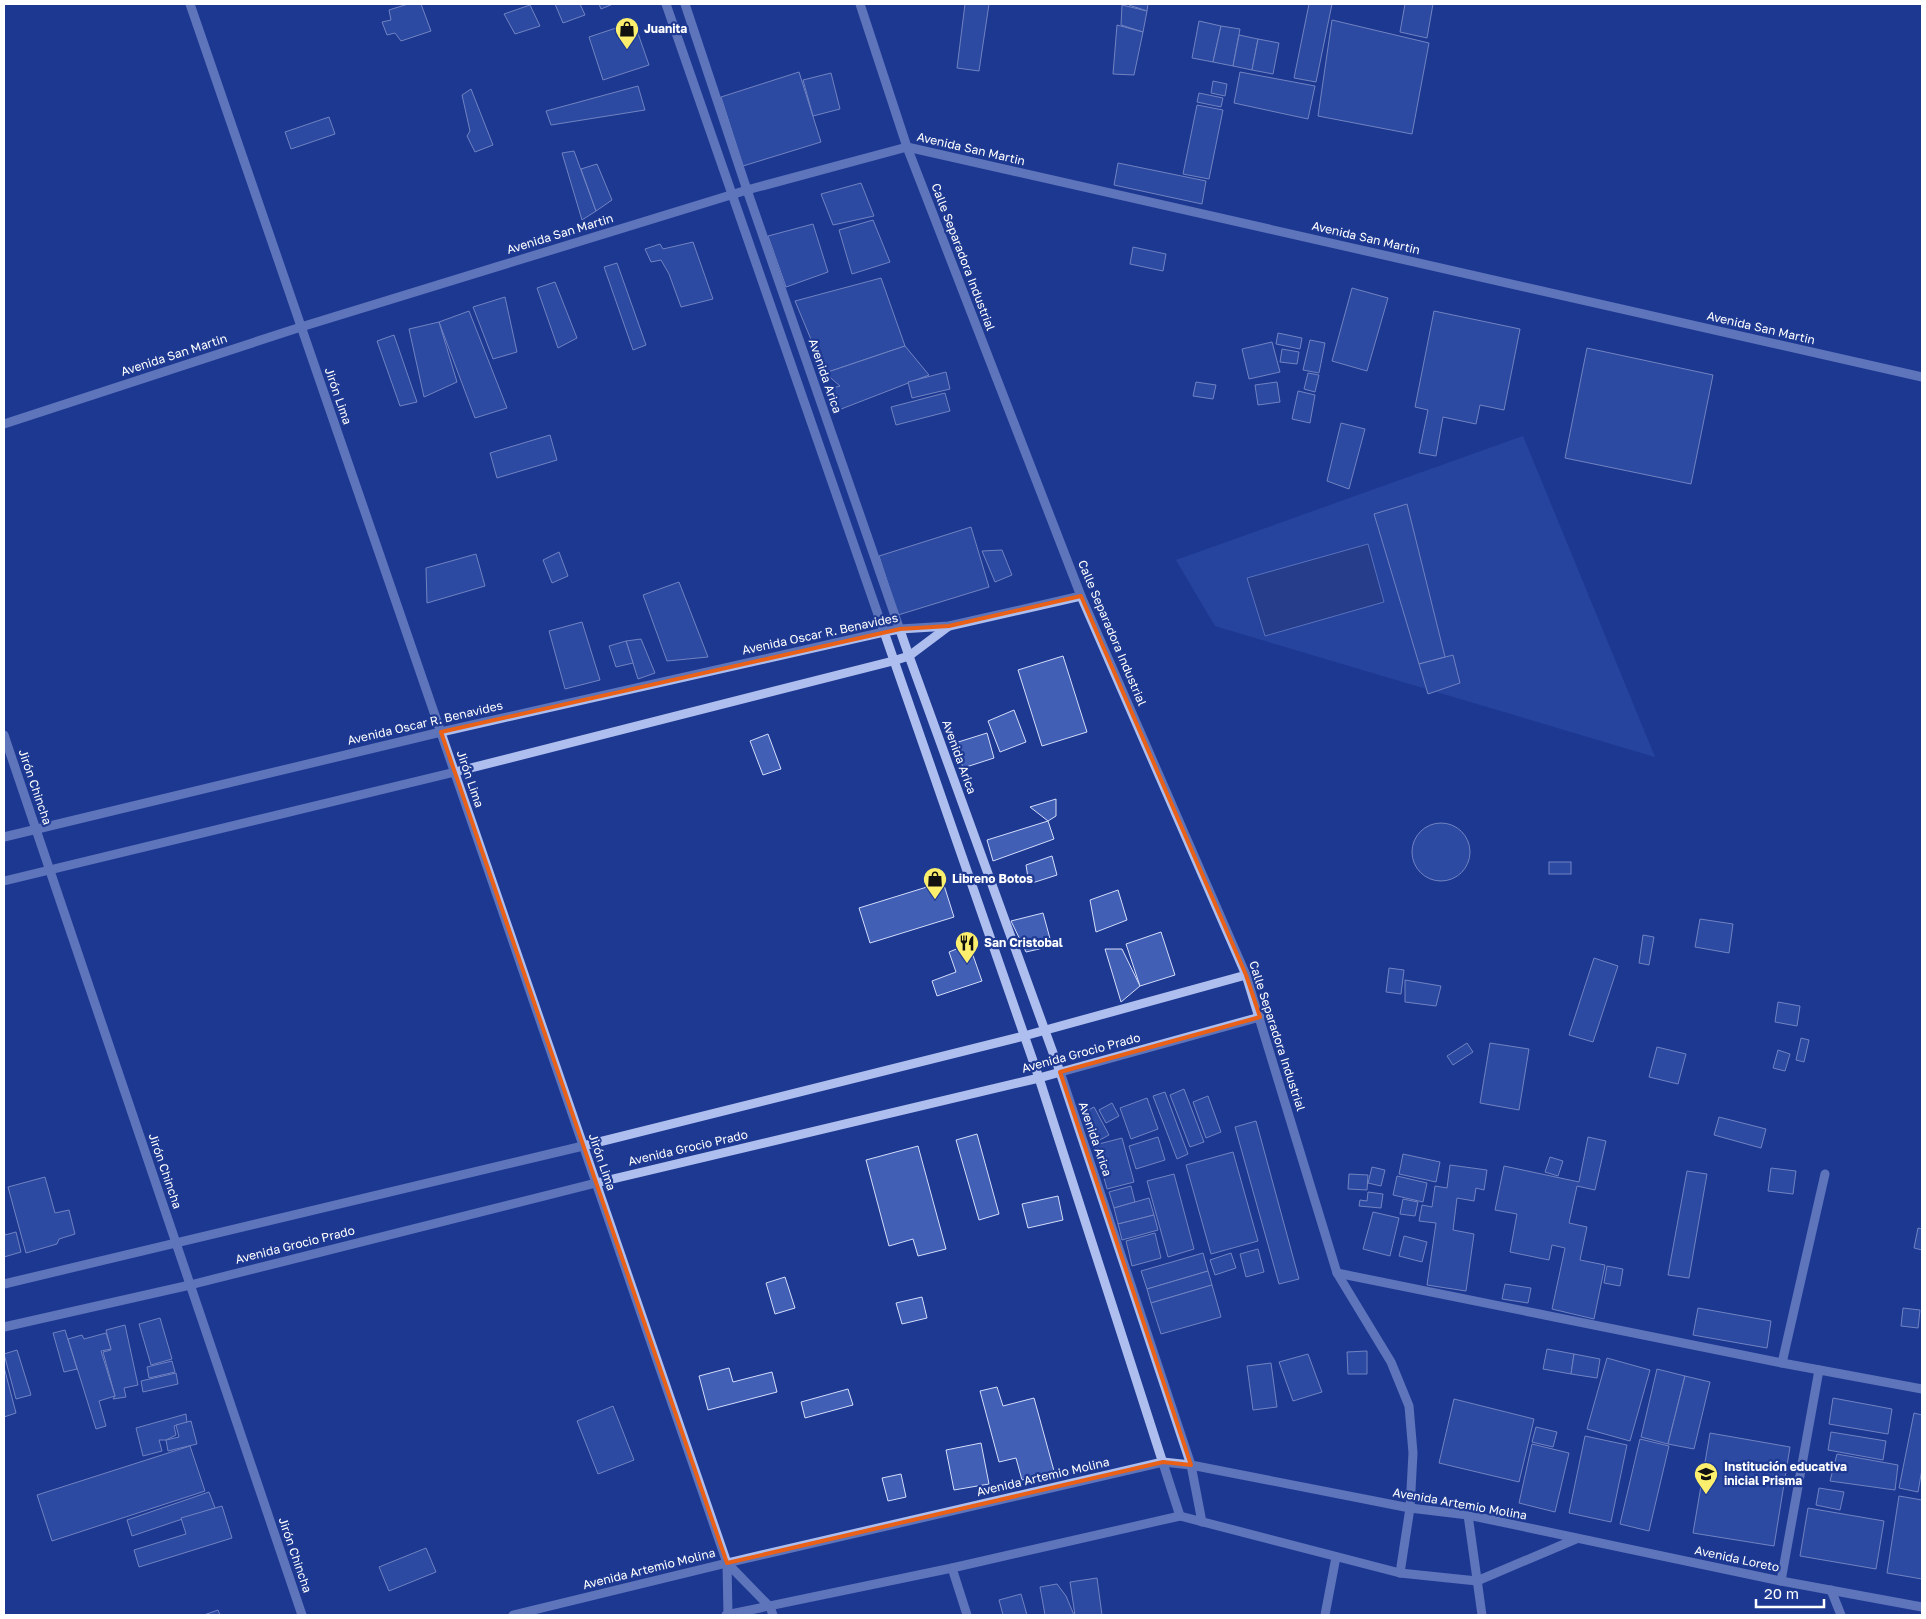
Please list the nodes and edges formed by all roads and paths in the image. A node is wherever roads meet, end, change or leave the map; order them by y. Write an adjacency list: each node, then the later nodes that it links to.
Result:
1 (190, 4): 8 (street, Jirón Lima)
2 (666, 4): 7 (street)
3 (685, 4): 6 (street, Avenida Arica)
4 (860, 4): 5 (street, Calle Separadora Industrial)
5 (907, 148): 6 (street, Avenida San Martin); 9 (street, Avenida San Martin); 11 (street, Calle Separadora Industrial)
6 (747, 190): 7 (street, Avenida San Martin); 13 (street, Avenida Arica)
7 (733, 194): 8 (street, Avenida San Martin); 14 (street)
8 (301, 327): 10 (street, Avenida San Martin); 17 (street, Jirón Lima)
9 (1922, 377)
10 (4, 424)
11 (1081, 596): 12 (street); 24 (street, Calle Separadora Industrial)
12 (949, 626): 13 (street, Avenida Oscar R. Benavides); 15 (street)
13 (900, 628): 14 (street, Avenida Oscar R. Benavides); 15 (street, Avenida Arica)
14 (884, 632): 16 (street); 17 (street, Avenida Oscar R. Benavides)
15 (909, 656): 16 (street); 26 (street, Avenida Arica)
16 (893, 661): 19 (street); 27 (street)
17 (441, 732): 19 (street, Jirón Lima); 20 (street, Avenida Oscar R. Benavides)
18 (4, 735): 20 (street, Jirón Chincha)
19 (454, 772): 22 (street); 30 (street, Jirón Lima)
20 (36, 829): 21 (street, Avenida Oscar R. Benavides); 22 (street, Jirón Chincha)
21 (4, 837)
22 (49, 869): 23 (street); 33 (street, Jirón Chincha)
23 (4, 881)
24 (1246, 975): 25 (street, Calle Separadora Industrial); 26 (street)
25 (1260, 1017): 28 (street, Avenida Grocio Prado); 34 (street, Calle Separadora Industrial)
26 (1045, 1030): 27 (street); 28 (street, Avenida Arica)
27 (1024, 1036): 29 (street); 30 (street)
28 (1060, 1072): 29 (street, Avenida Grocio Prado); 42 (street, Avenida Arica)
29 (1039, 1078): 32 (street, Avenida Grocio Prado); 41 (street)
30 (583, 1146): 32 (street, Jirón Lima); 33 (street)
31 (1825, 1174): 38 (street)
32 (596, 1182): 36 (street, Avenida Grocio Prado); 49 (street, Jirón Lima)
33 (176, 1244): 35 (street); 36 (street, Jirón Chincha)
34 (1337, 1272): 38 (street); 43 (street, Calle Separadora Industrial)
35 (4, 1284)
36 (190, 1285): 37 (street, Avenida Grocio Prado); 57 (street, Jirón Chincha)
37 (4, 1327)
38 (1782, 1363): 39 (street)
39 (1819, 1370): 40 (street); 53 (street)
40 (1922, 1389)
41 (1163, 1462): 42 (street, Avenida Artemio Molina); 45 (street); 49 (street, Avenida Artemio Molina)
42 (1191, 1465): 43 (street, Avenida Artemio Molina); 46 (street, Avenida Arica)
43 (1410, 1508): 44 (street, Avenida Artemio Molina); 51 (street, Calle Separadora Industrial)
44 (1468, 1515): 47 (street, Avenida Artemio Molina); 52 (street)
45 (1180, 1516): 46 (street); 50 (street)
46 (1202, 1522): 48 (street)
47 (1576, 1539): 52 (street); 53 (street, Avenida Loreto)
48 (1336, 1557): 51 (street); 61 (street)
49 (727, 1562): 56 (street); 58 (street, Avenida Artemio Molina); 59 (street)
50 (952, 1568): 56 (street); 60 (street)
51 (1400, 1573): 52 (street)
52 (1477, 1581): 62 (street)
53 (1781, 1581): 54 (street, Avenida Loreto)
54 (1831, 1590): 55 (street, Avenida Loreto); 63 (street)
55 (1922, 1607)
56 (771, 1611): 59 (street)
57 (302, 1615)
58 (513, 1615)
59 (727, 1615)
60 (967, 1615)
61 (1325, 1615)
62 (1482, 1615)
63 (1841, 1615)

